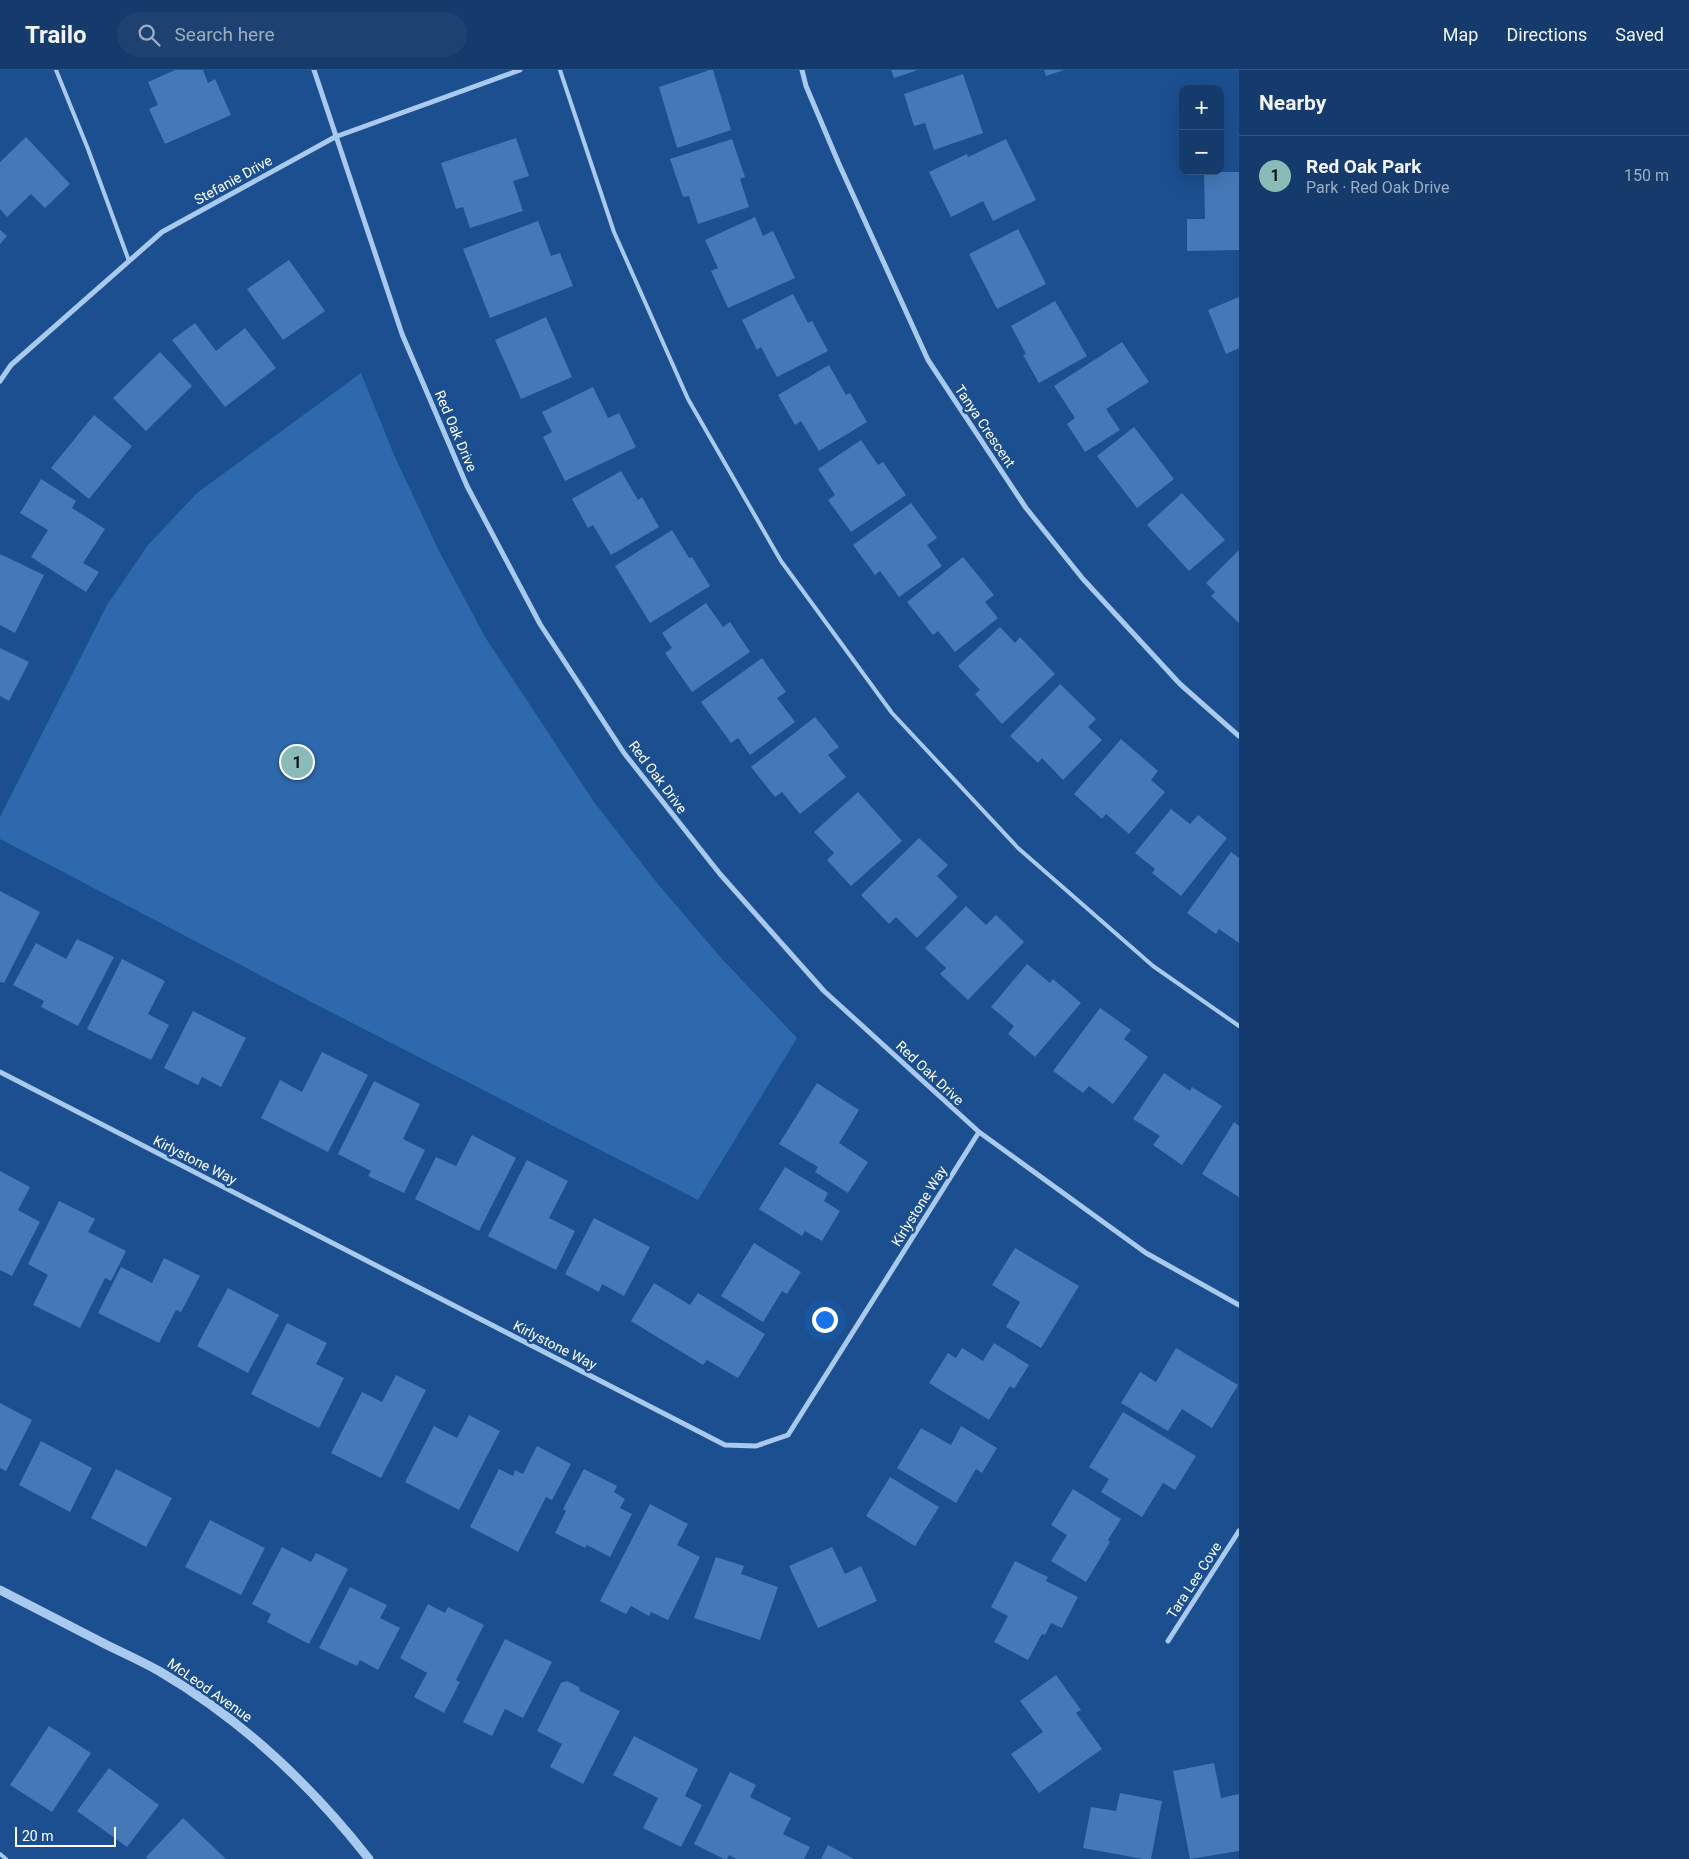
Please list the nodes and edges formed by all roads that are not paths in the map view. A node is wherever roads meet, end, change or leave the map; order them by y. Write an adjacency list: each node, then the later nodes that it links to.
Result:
1 (56, 70): 7 (lane)
2 (314, 70): 6 (street, Red Oak Drive)
3 (520, 70): 6 (street, Stefanie Drive)
4 (560, 70): 10 (lane)
5 (802, 70): 9 (street, Tanya Crescent)
6 (335, 137): 7 (street, Stefanie Drive); 12 (street, Red Oak Drive)
7 (128, 261): 8 (street, Stefanie Drive)
8 (0, 381)
9 (1239, 736)
10 (1239, 1026)
11 (0, 1072): 12 (street, Kirlystone Way)
12 (979, 1132): 13 (street, Red Oak Drive)
13 (1239, 1305)
14 (1239, 1531): 16 (street, Tara Lee Cove)
15 (0, 1590): 19 (street, McLeod Avenue)
16 (1168, 1641)
17 (0, 1854): 18 (lane)
18 (6, 1859)
19 (369, 1859)

